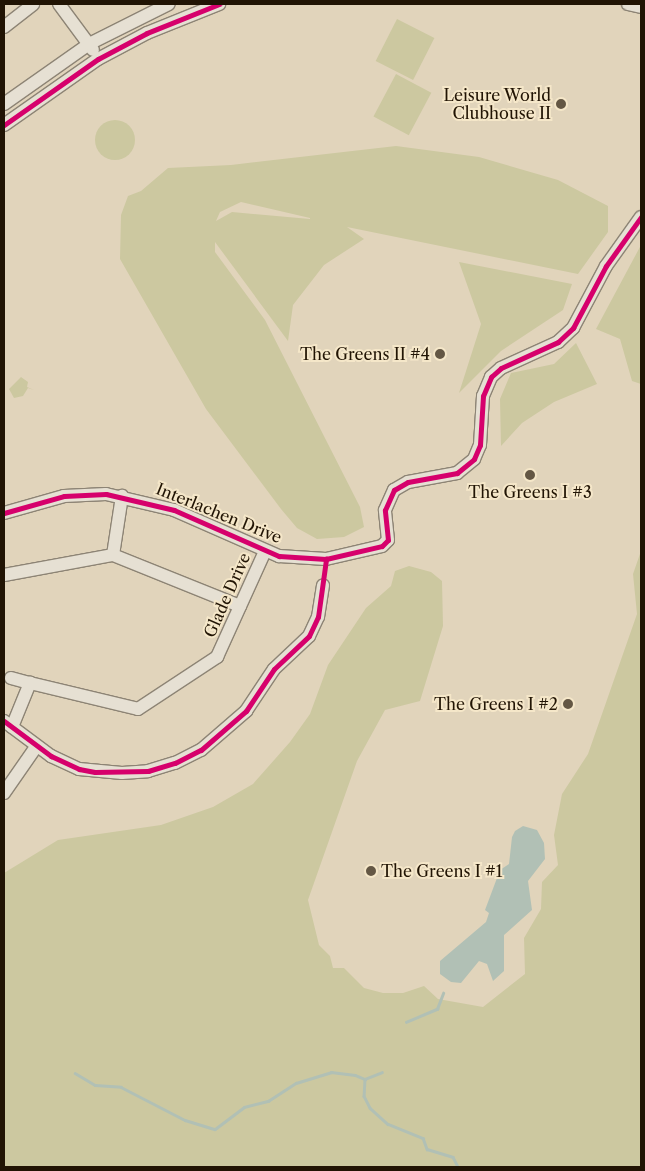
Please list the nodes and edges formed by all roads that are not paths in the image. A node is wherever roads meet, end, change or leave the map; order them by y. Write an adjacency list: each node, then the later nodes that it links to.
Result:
1 (33, 4): 7 (street)
2 (59, 4): 8 (street)
3 (169, 4): 8 (street)
4 (219, 4): 9 (street)
5 (628, 4): 6 (street)
6 (641, 7)
7 (4, 27)
8 (89, 44): 9 (street); 10 (street)
9 (98, 59): 11 (street)
10 (4, 104)
11 (4, 125)
12 (641, 217): 15 (street, Interlachen Drive)
13 (122, 496): 14 (street, Interlachen Drive); 15 (street, Interlachen Drive); 16 (street)
14 (4, 513)
15 (265, 551): 19 (street, Glade Drive)
16 (113, 555): 17 (street); 19 (street)
17 (4, 576)
18 (323, 585): 23 (street)
19 (240, 606): 21 (street, Glade Drive)
20 (10, 678): 21 (street, Glade Drive)
21 (30, 683): 22 (street)
22 (8, 724): 23 (street)
23 (36, 747): 24 (street)
24 (4, 793)

